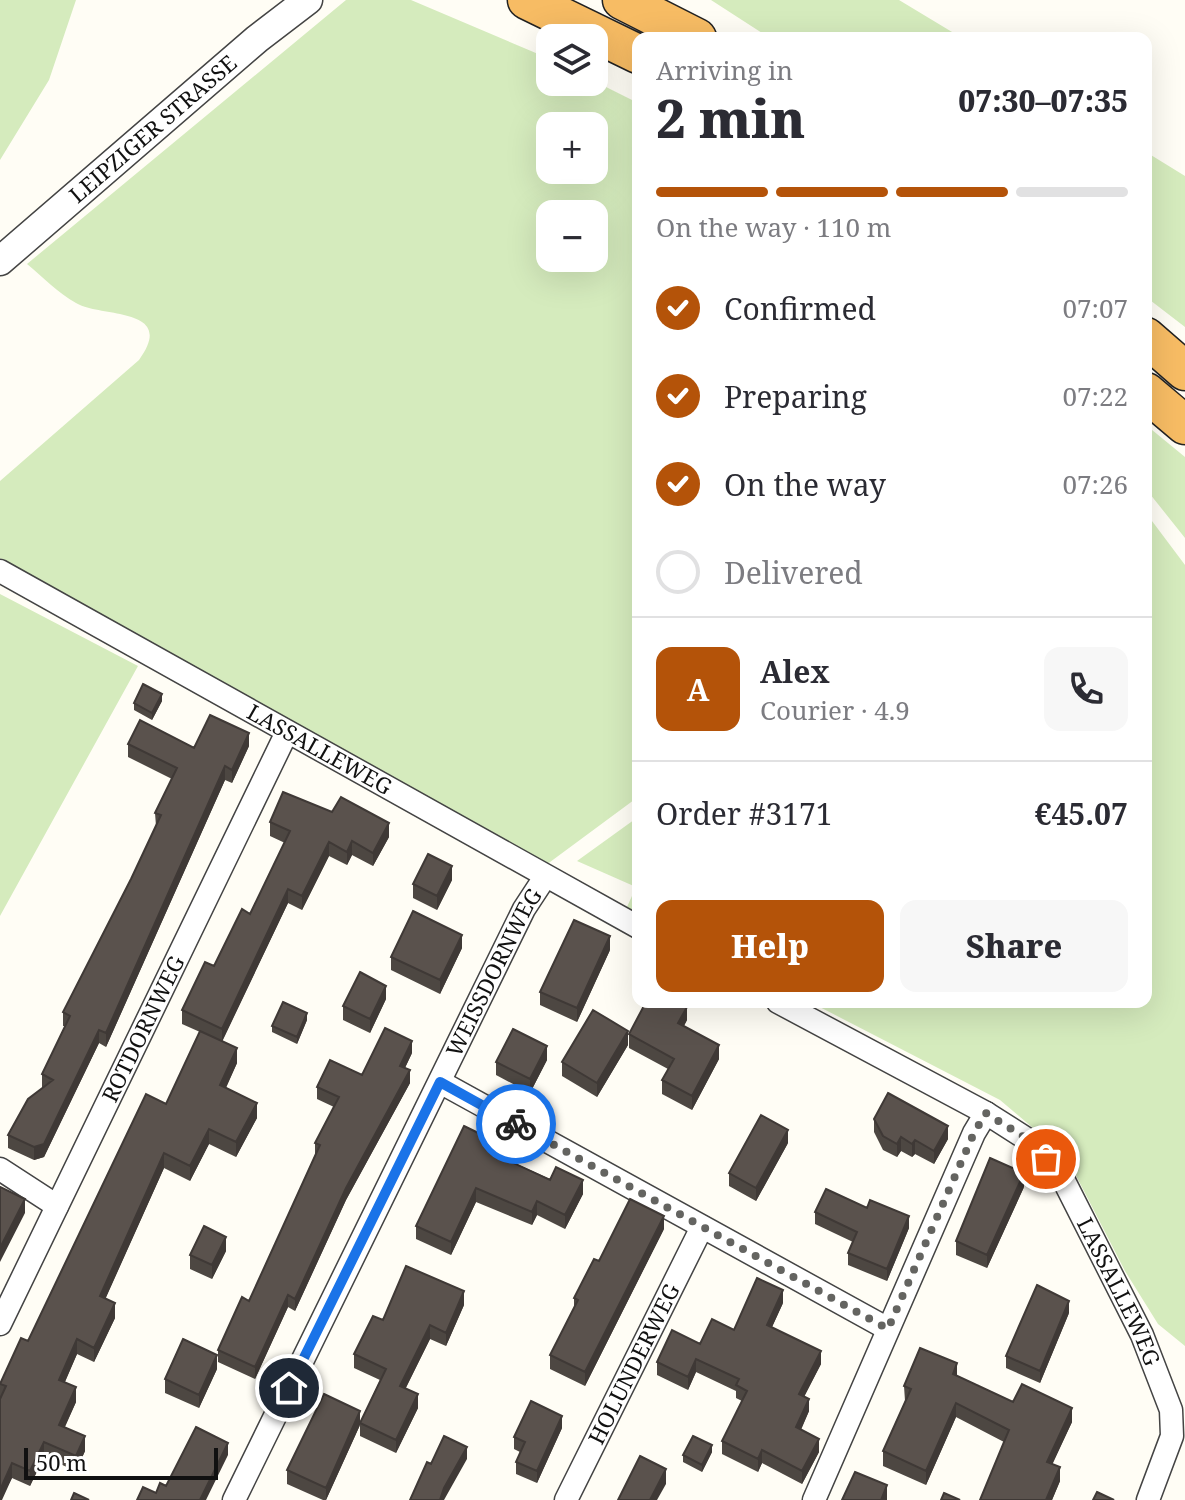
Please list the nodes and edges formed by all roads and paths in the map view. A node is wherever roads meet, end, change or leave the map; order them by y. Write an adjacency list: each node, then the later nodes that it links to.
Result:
1 (308, 0): 6 (street, LEIPZIGER STRASSE)
2 (527, 0): 5 (highway)
3 (622, 0): 4 (highway)
4 (685, 32)
5 (632, 51)
6 (0, 261)
7 (1152, 397): 8 (highway)
8 (1185, 425)
9 (0, 571): 10 (street, LASSALLEWEG)
10 (287, 732): 11 (street, LASSALLEWEG); 17 (street, ROTDORNWEG)
11 (545, 877): 12 (street, LASSALLEWEG); 14 (street, WEISSDORNWEG)
12 (632, 924)
13 (789, 1008): 15 (street, LASSALLEWEG)
14 (440, 1082): 18 (street); 21 (street, WEISSDORNWEG)
15 (986, 1113): 20 (street); 24 (street, LASSALLEWEG)
16 (0, 1169): 17 (street)
17 (57, 1206): 19 (street, ROTDORNWEG)
18 (702, 1227): 20 (street); 22 (street, HOLUNDERWEG)
19 (0, 1324)
20 (888, 1329): 23 (street)
21 (234, 1500)
22 (566, 1500)
23 (814, 1500)
24 (1148, 1500)

